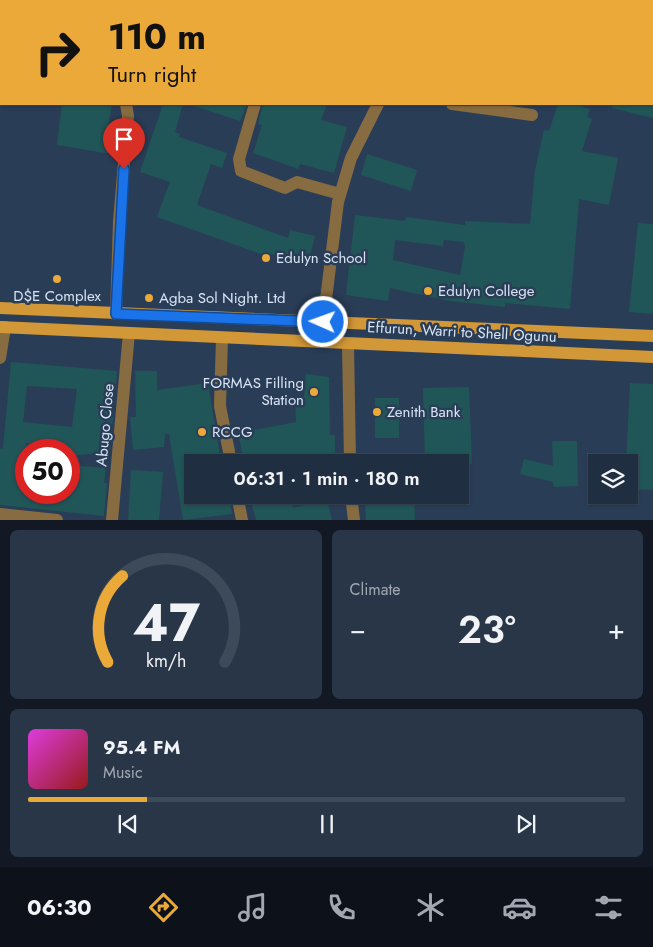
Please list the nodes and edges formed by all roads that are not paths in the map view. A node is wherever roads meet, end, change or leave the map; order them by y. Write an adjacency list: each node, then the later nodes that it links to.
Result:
1 (126, 105): 8 (street)
2 (255, 105): 6 (street)
3 (378, 105): 6 (street)
4 (459, 105): 5 (street)
5 (532, 115)
6 (340, 194): 9 (street)
7 (0, 308): 8 (main road, Effurun, Warri to Shell Ogunu)
8 (116, 314): 9 (main road, Effurun, Warri to Shell Ogunu)
9 (323, 322): 12 (main road, Effurun, Warri to Shell Ogunu); 14 (street)
10 (3, 327): 11 (main road, Effurun, Warri to Shell Ogunu); 17 (street)
11 (129, 333): 13 (main road, Effurun, Warri to Shell Ogunu); 24 (street, Abugo Close)
12 (653, 336)
13 (222, 338): 14 (main road, Effurun, Warri to Shell Ogunu); 18 (street)
14 (321, 340): 15 (main road, Effurun, Warri to Shell Ogunu)
15 (348, 344): 16 (main road, Effurun, Warri to Shell Ogunu); 19 (street)
16 (653, 357)
17 (0, 358)
18 (229, 454)
19 (350, 454)
20 (239, 504): 25 (street)
21 (353, 504): 26 (street)
22 (0, 514): 23 (street)
23 (57, 520)
24 (112, 520)
25 (242, 520)
26 (354, 520)

